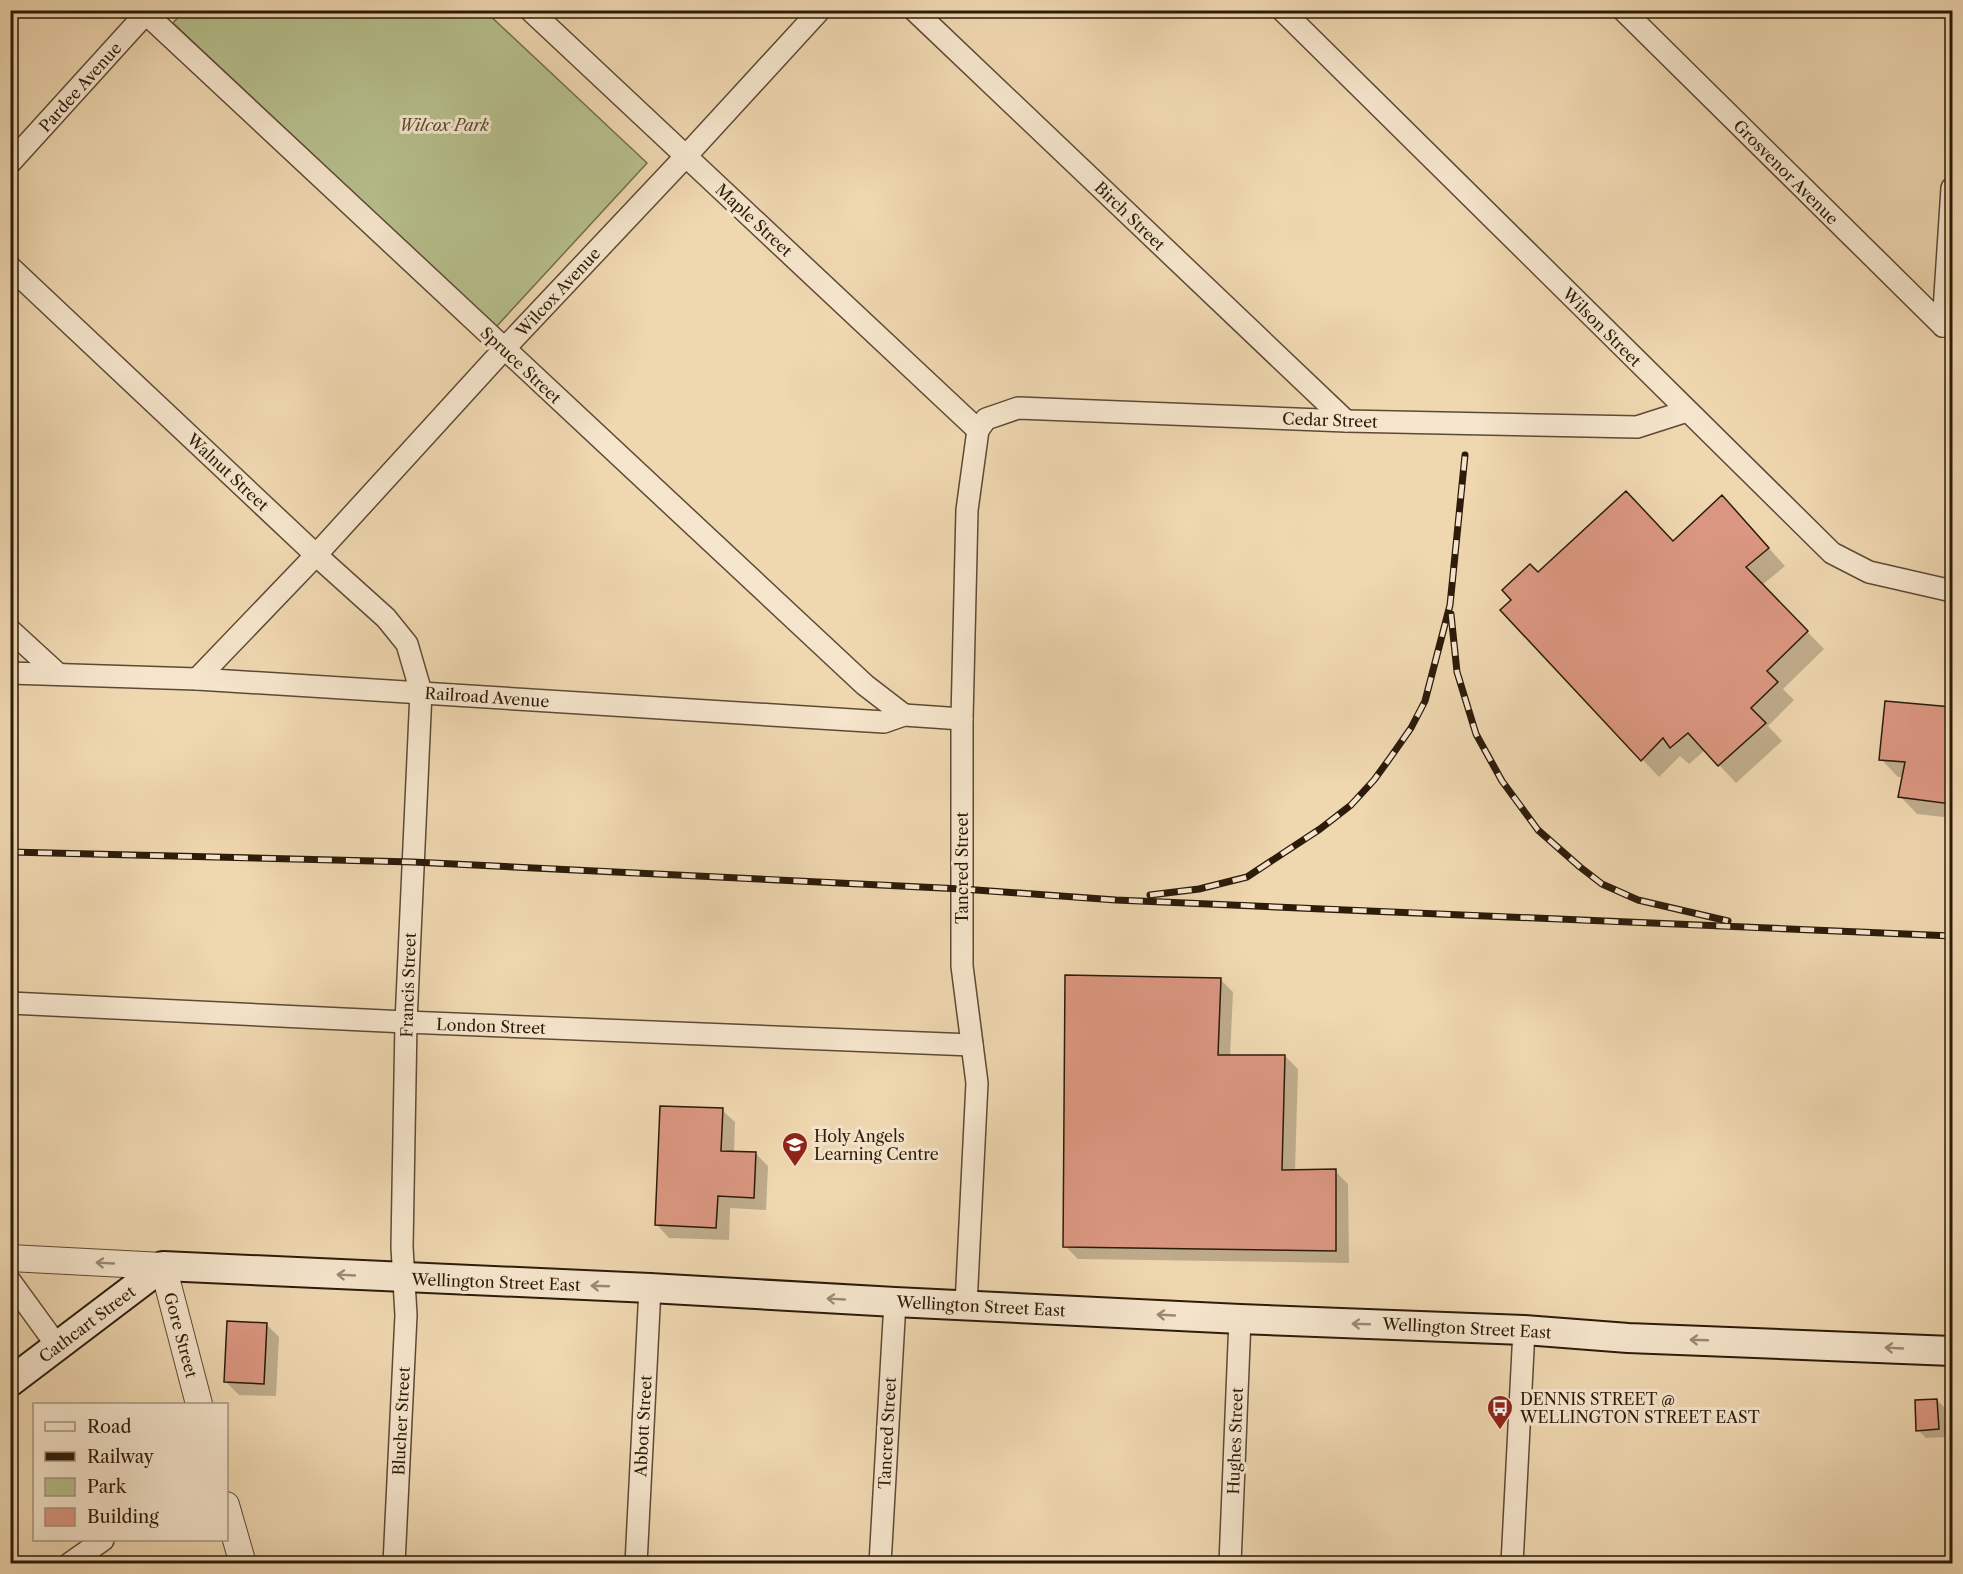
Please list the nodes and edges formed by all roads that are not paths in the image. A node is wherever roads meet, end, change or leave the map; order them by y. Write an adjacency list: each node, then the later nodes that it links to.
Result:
1 (530, 10): 7 (street, Maple Street)
2 (820, 10): 7 (street, Wilcox Avenue)
3 (914, 10): 14 (street, Birch Street)
4 (1282, 10): 13 (street, Wilson Street)
5 (1623, 10): 11 (street, Grosvenor Avenue)
6 (146, 12): 8 (street, Pardee Avenue); 12 (street, Spruce Street)
7 (686, 156): 12 (street, Wilcox Avenue); 15 (street, Maple Street)
8 (10, 163)
9 (1953, 188): 11 (street)
10 (10, 267): 16 (street, Walnut Street)
11 (1948, 326)
12 (504, 349): 16 (street, Wilcox Avenue); 23 (street, Spruce Street)
13 (1687, 411): 14 (street, Cedar Street); 17 (street, Wilson Street)
14 (1346, 421): 15 (street, Cedar Street)
15 (978, 430): 24 (street, Tancred Street)
16 (316, 555): 21 (street, Wilcox Avenue); 22 (street, Walnut Street)
17 (1953, 591)
18 (10, 630): 20 (street)
19 (10, 673): 20 (street, Railroad Avenue)
20 (58, 674): 21 (street, Railroad Avenue)
21 (197, 679): 22 (street, Railroad Avenue)
22 (421, 692): 23 (street, Railroad Avenue); 26 (street, Francis Street)
23 (904, 715): 24 (street, Railroad Avenue)
24 (962, 719): 27 (street, Tancred Street)
25 (10, 1003): 26 (street, London Street)
26 (406, 1022): 27 (street, London Street); 30 (street, Francis Street)
27 (972, 1045): 34 (street, Tancred Street)
28 (10, 1258): 29 (street, Wellington Street East, one-way to 28)
29 (163, 1266): 30 (main road, Wellington Street East, one-way to 29); 37 (main road, Cathcart Street); 40 (street, Gore Street)
30 (405, 1278): 32 (main road, Wellington Street East, one-way to 30); 45 (street, Blucher Street)
31 (10, 1281): 37 (street)
32 (650, 1288): 33 (main road, Wellington Street East, one-way to 32); 46 (street, Abbott Street)
33 (895, 1302): 34 (main road, Wellington Street East); 47 (street, Tancred Street)
34 (966, 1305): 35 (main road, Wellington Street East, one-way to 34)
35 (1240, 1319): 36 (main road, Wellington Street East, one-way to 35); 48 (street, Hughes Street)
36 (1524, 1330): 38 (main road, Wellington Street East, one-way to 36); 49 (street)
37 (58, 1347): 39 (main road, Cathcart Street)
38 (1953, 1351)
39 (10, 1382)
40 (199, 1403)
41 (228, 1512): 44 (street)
42 (100, 1541): 43 (street)
43 (69, 1563)
44 (243, 1563)
45 (394, 1563)
46 (636, 1563)
47 (880, 1563)
48 (1230, 1563)
49 (1512, 1563)

